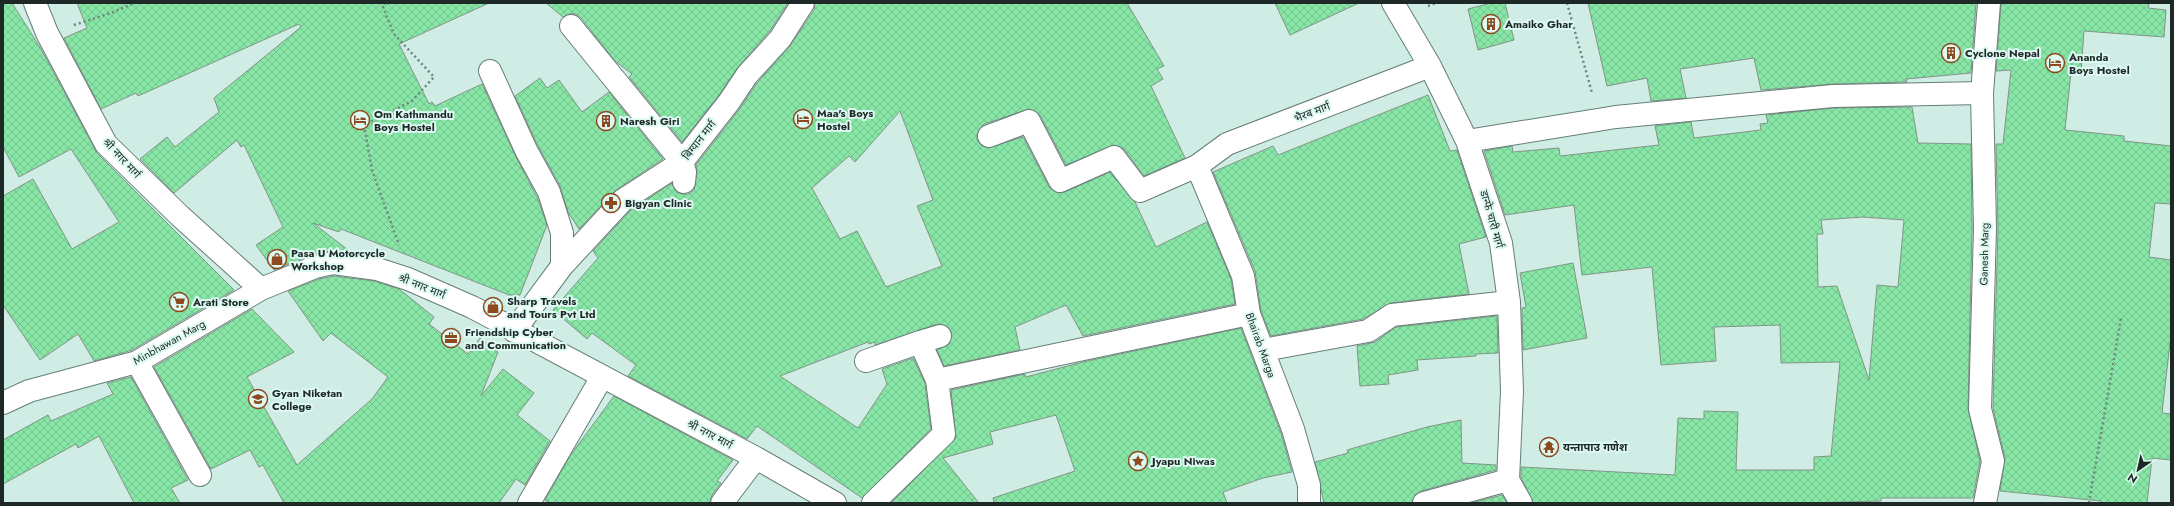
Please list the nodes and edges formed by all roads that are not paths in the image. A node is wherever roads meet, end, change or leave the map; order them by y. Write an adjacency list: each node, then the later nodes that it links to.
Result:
1 (35, 3): 14 (street, श्री नगर मार्ग)
2 (803, 3): 12 (street, बिग्यान मार्ग)
3 (1393, 3): 6 (street, डान्फे चारी मार्ग)
4 (1989, 3): 8 (street, Ganesh Marg)
5 (571, 26): 12 (street)
6 (1430, 66): 10 (street, डान्फे चारी मार्ग); 11 (street, भैरब मार्ग)
7 (490, 71): 13 (street)
8 (1982, 93): 10 (street); 34 (street, Ganesh Marg)
9 (988, 136): 11 (street, भैरब मार्ग)
10 (1467, 141): 15 (street, डान्फे चारी मार्ग)
11 (1197, 166): 16 (street, Bhairab Marga)
12 (683, 172): 13 (street, बिग्यान मार्ग)
13 (562, 266): 17 (street, बिग्यान मार्ग)
14 (261, 289): 17 (street, श्री नगर मार्ग); 20 (street, Minbhawan Marg)
15 (1508, 302): 18 (street); 26 (street, डान्फे चारी मार्ग)
16 (1249, 314): 18 (street, Bhairab Marga); 22 (street)
17 (514, 331): 21 (street, श्री नगर मार्ग)
18 (1263, 350): 31 (street, Bhairab Marga)
19 (866, 360): 22 (street)
20 (137, 362): 23 (street, Minbhawan Marg); 25 (street)
21 (602, 377): 24 (street, श्री नगर मार्ग); 27 (street)
22 (938, 380): 30 (street)
23 (3, 403)
24 (756, 458): 28 (street); 29 (street, श्री नगर मार्ग)
25 (200, 475)
26 (1508, 480): 32 (street); 33 (street)
27 (529, 503)
28 (722, 503)
29 (835, 503)
30 (873, 503)
31 (1309, 503)
32 (1424, 503)
33 (1521, 503)
34 (1985, 503)

